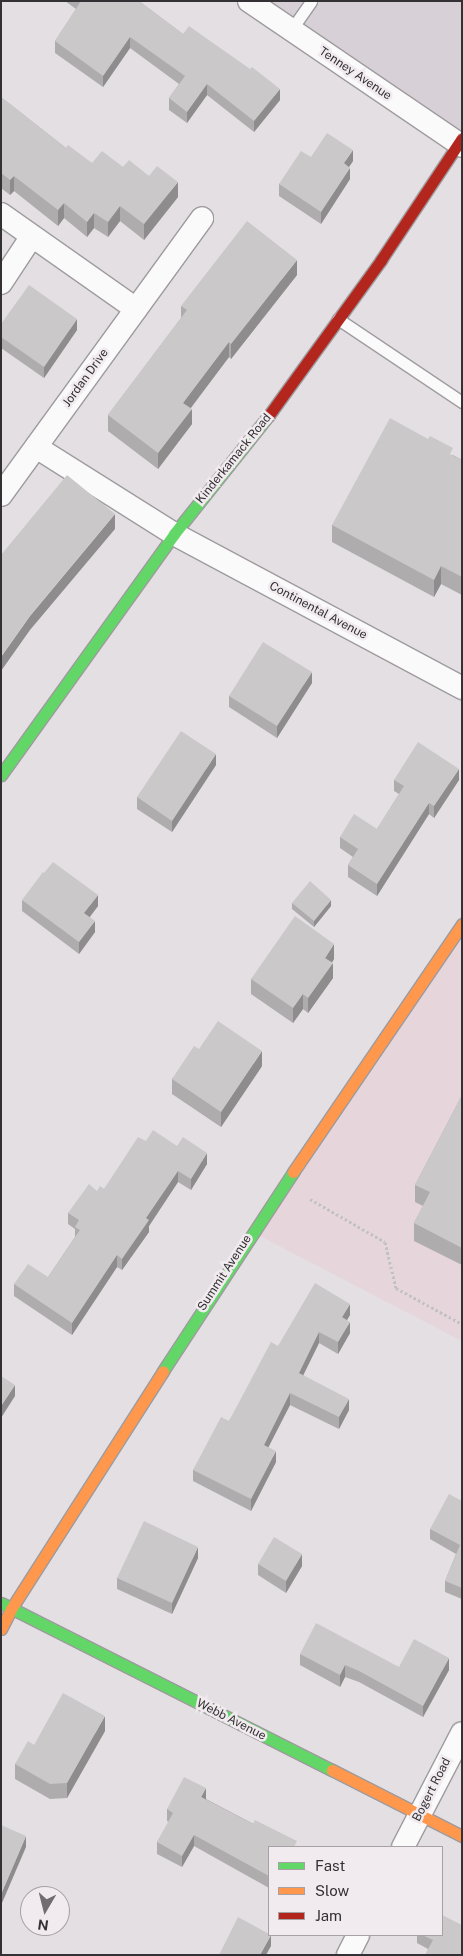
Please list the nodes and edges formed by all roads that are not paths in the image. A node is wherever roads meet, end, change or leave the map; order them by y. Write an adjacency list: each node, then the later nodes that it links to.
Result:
1 (249, 1): 3 (street, Tenney Avenue)
2 (312, 1): 3 (lane)
3 (291, 30): 4 (street, Tenney Avenue)
4 (461, 143): 10 (street, Kinderkamack Road)
5 (1, 214): 7 (street)
6 (202, 218): 9 (street, Jordan Drive)
7 (32, 236): 8 (street); 9 (street)
8 (1, 283)
9 (136, 309): 12 (street, Jordan Drive)
10 (338, 319): 11 (lane); 14 (street, Kinderkamack Road)
11 (462, 402)
12 (36, 447): 13 (street, Jordan Drive); 14 (street)
13 (1, 495)
14 (174, 534): 15 (street, Continental Avenue); 16 (street, Kinderkamack Road)
15 (462, 688)
16 (1, 775)
17 (462, 924): 18 (street, Summit Avenue)
18 (6, 1606): 19 (street, Summit Avenue); 21 (street, Webb Avenue)
19 (1, 1629)
20 (462, 1733): 21 (street, Bogert Road)
21 (420, 1815): 22 (street, Webb Avenue); 23 (street, Bogert Road)
22 (462, 1836)
23 (404, 1846)
24 (358, 1936): 25 (street)
25 (348, 1955)

